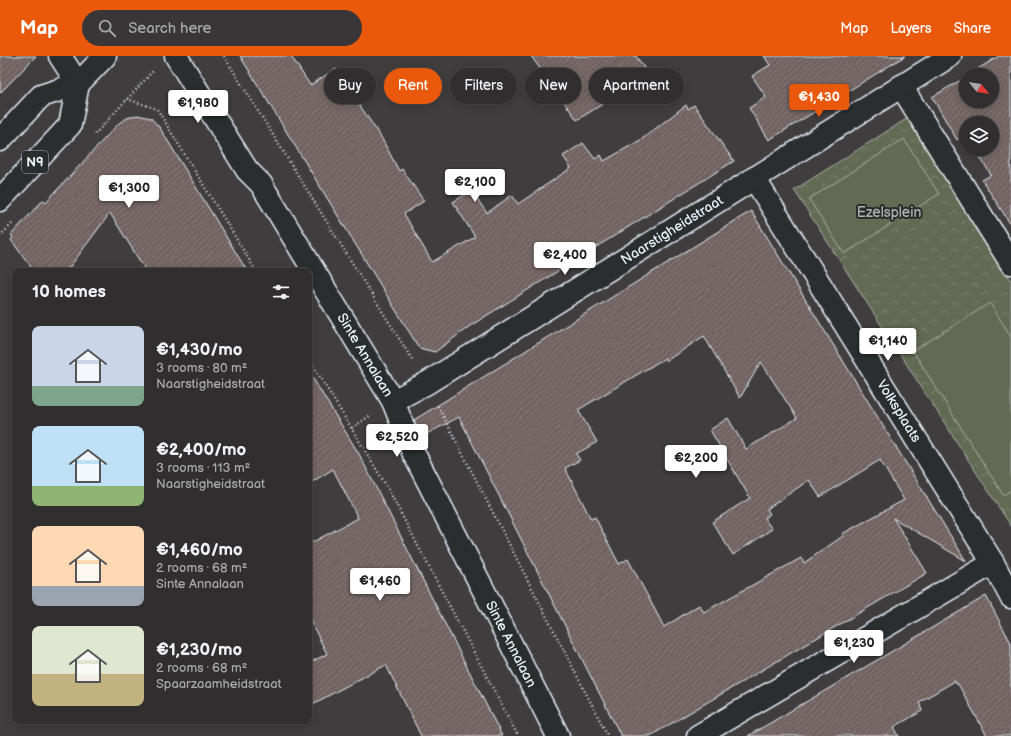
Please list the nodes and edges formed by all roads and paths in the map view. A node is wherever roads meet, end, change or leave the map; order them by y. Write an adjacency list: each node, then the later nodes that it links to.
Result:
1 (60, 56): 6 (street)
2 (176, 56): 16 (street, Sinte Annalaan)
3 (950, 56): 7 (street, Naarstigheidstraat)
4 (102, 57): 6 (street)
5 (156, 67): 8 (path)
6 (78, 84): 10 (street); 12 (street, N9)
7 (901, 86): 11 (street, Naarstigheidstraat); 13 (street)
8 (127, 99): 9 (path); 14 (path)
9 (92, 138)
10 (0, 140)
11 (754, 178): 16 (street, Naarstigheidstraat); 17 (street, Volksplaats)
12 (0, 200)
13 (1011, 263)
14 (254, 268)
15 (312, 363): 19 (path)
16 (393, 401): 20 (street, Sinte Annalaan)
17 (993, 563): 18 (street, Volksplaats); 21 (street)
18 (1011, 597)
19 (518, 736)
20 (558, 736)
21 (698, 736)

